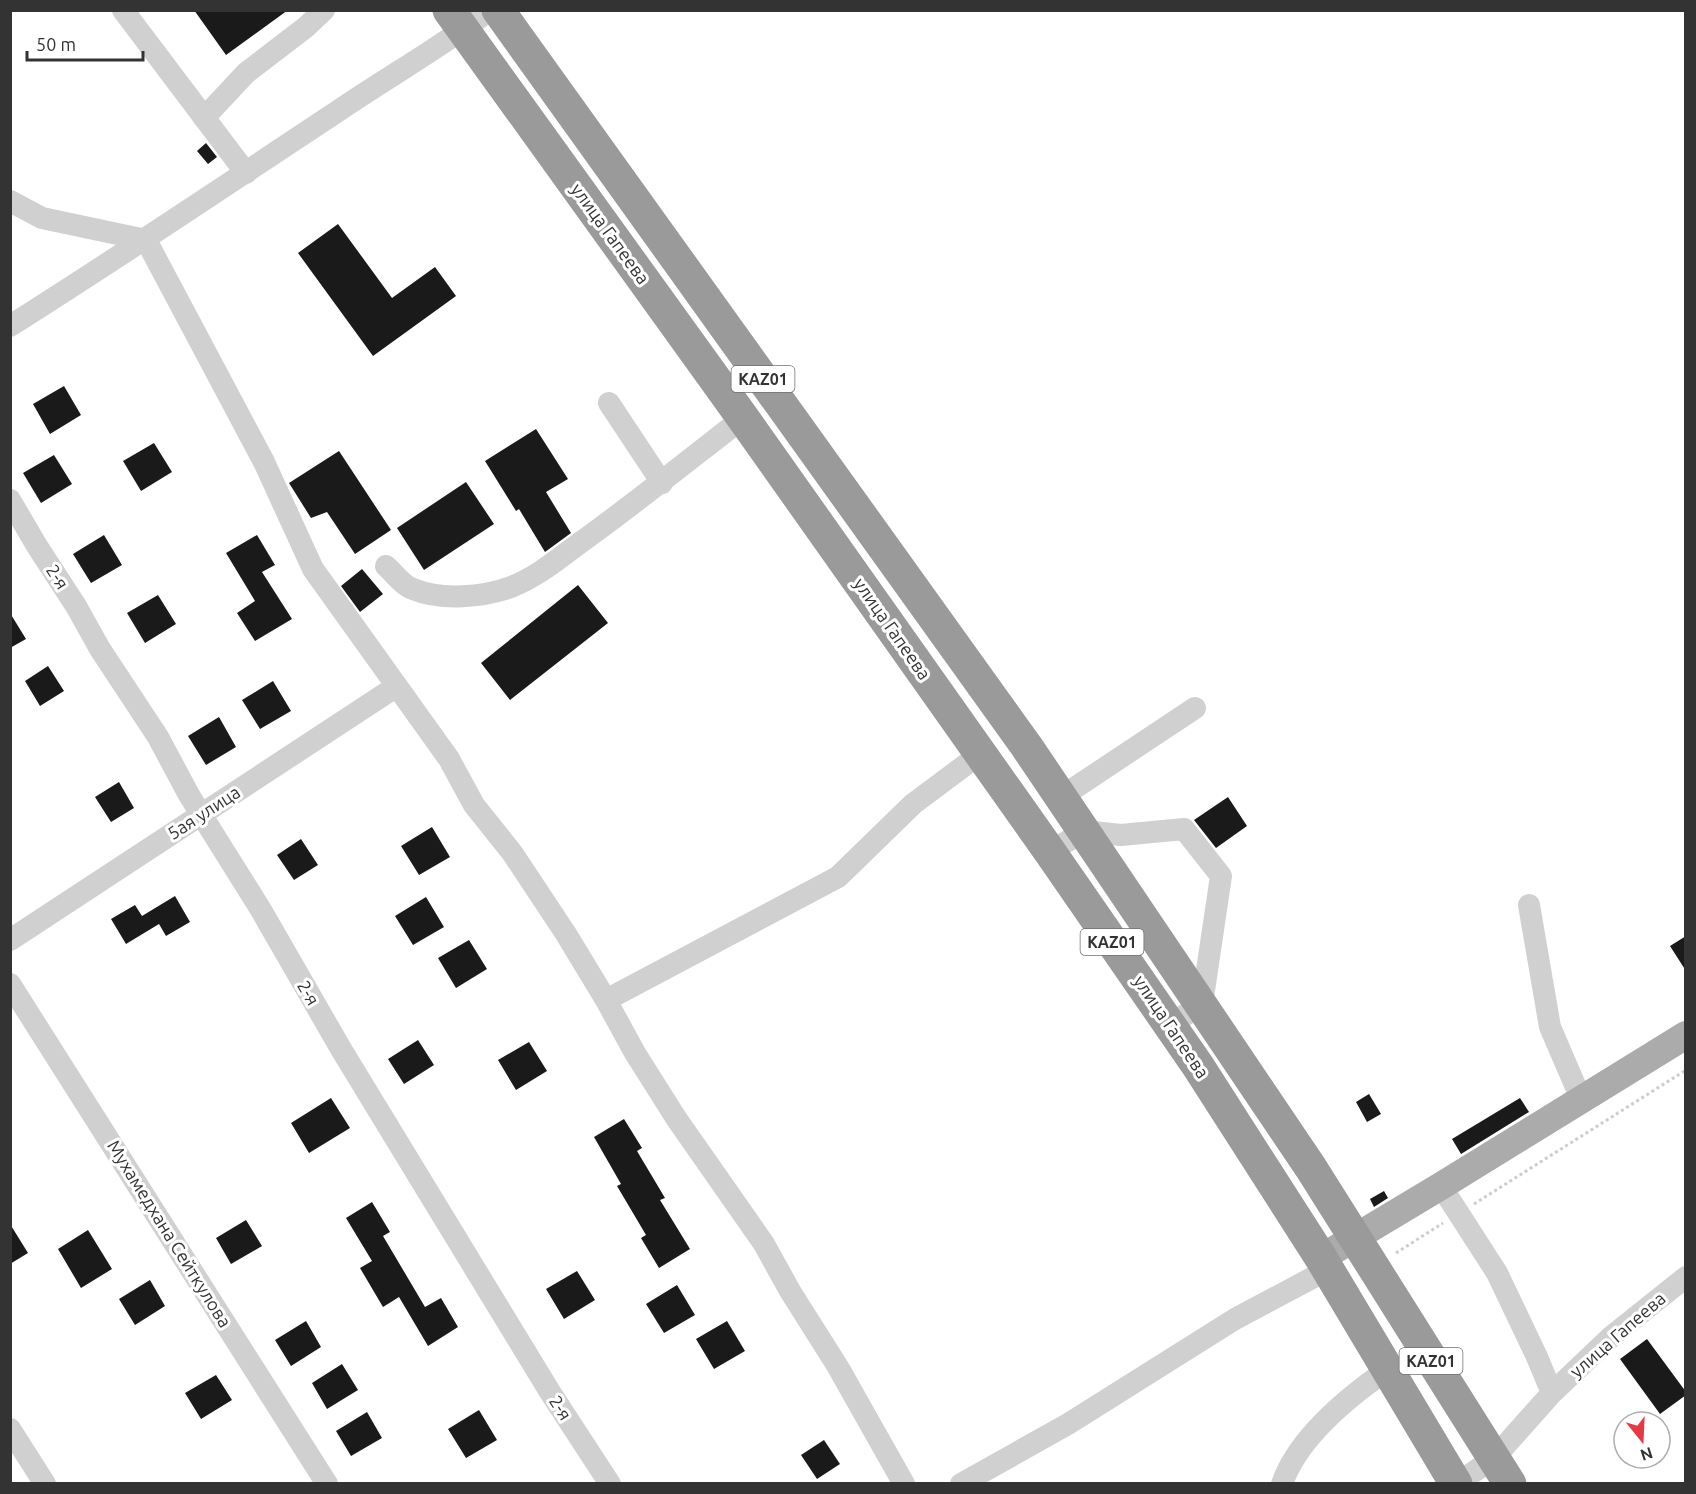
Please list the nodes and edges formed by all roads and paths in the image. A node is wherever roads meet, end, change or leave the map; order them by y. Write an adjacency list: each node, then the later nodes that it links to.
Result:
1 (123, 10): 6 (street)
2 (324, 10): 6 (street)
3 (490, 10): 5 (street)
4 (498, 10): 19 (highway, KАZ01)
5 (456, 21): 7 (street); 12 (highway, улица Гапеева / KАZ01)
6 (204, 118): 7 (street)
7 (246, 173): 9 (street)
8 (10, 201): 9 (street)
9 (146, 240): 10 (street); 16 (street)
10 (10, 326)
11 (609, 403): 13 (street)
12 (743, 418): 13 (street); 18 (highway, улица Гапеева / KАZ01)
13 (662, 483): 15 (street)
14 (10, 500): 20 (street, 2-я)
15 (386, 566)
16 (397, 686): 20 (street, 5ая улица); 26 (street)
17 (1195, 708): 19 (street)
18 (980, 754): 22 (highway, улица Гапеева / KАZ01); 26 (street)
19 (1061, 797): 21 (highway, KАZ01)
20 (201, 815): 24 (street, 5ая улица); 46 (street, 2-я)
21 (1084, 831): 22 (street); 27 (highway, KАZ01); 27 (street)
22 (1050, 852): 28 (highway, улица Гапеева / KАZ01)
23 (1529, 905): 31 (street)
24 (10, 940)
25 (10, 984): 45 (street, Мухамедхана Сейткулова)
26 (606, 1000): 47 (street)
27 (1202, 1004): 28 (street); 35 (highway, KАZ01)
28 (1170, 1025): 37 (highway, улица Гапеева / KАZ01)
29 (1686, 1035): 31 (main road)
30 (1686, 1070): 33 (path)
31 (1581, 1099): 32 (main road)
32 (1441, 1186): 35 (main road); 40 (street, улица Гапеева)
33 (1466, 1209)
34 (1446, 1221): 36 (path)
35 (1354, 1237): 37 (main road); 42 (highway, KАZ01)
36 (1396, 1253)
37 (1324, 1264): 39 (highway, улица Гапеева / KАZ01); 48 (street)
38 (1685, 1279): 40 (street, улица Гапеева)
39 (1388, 1371): 43 (highway, улица Гапеева / KАZ01); 49 (street)
40 (1552, 1393): 42 (street, улица Гапеева)
41 (10, 1429): 44 (street)
42 (1502, 1471): 43 (street, улица Гапеева)
43 (1456, 1483)
44 (45, 1484)
45 (327, 1484)
46 (610, 1484)
47 (904, 1484)
48 (961, 1484)
49 (1282, 1484)

